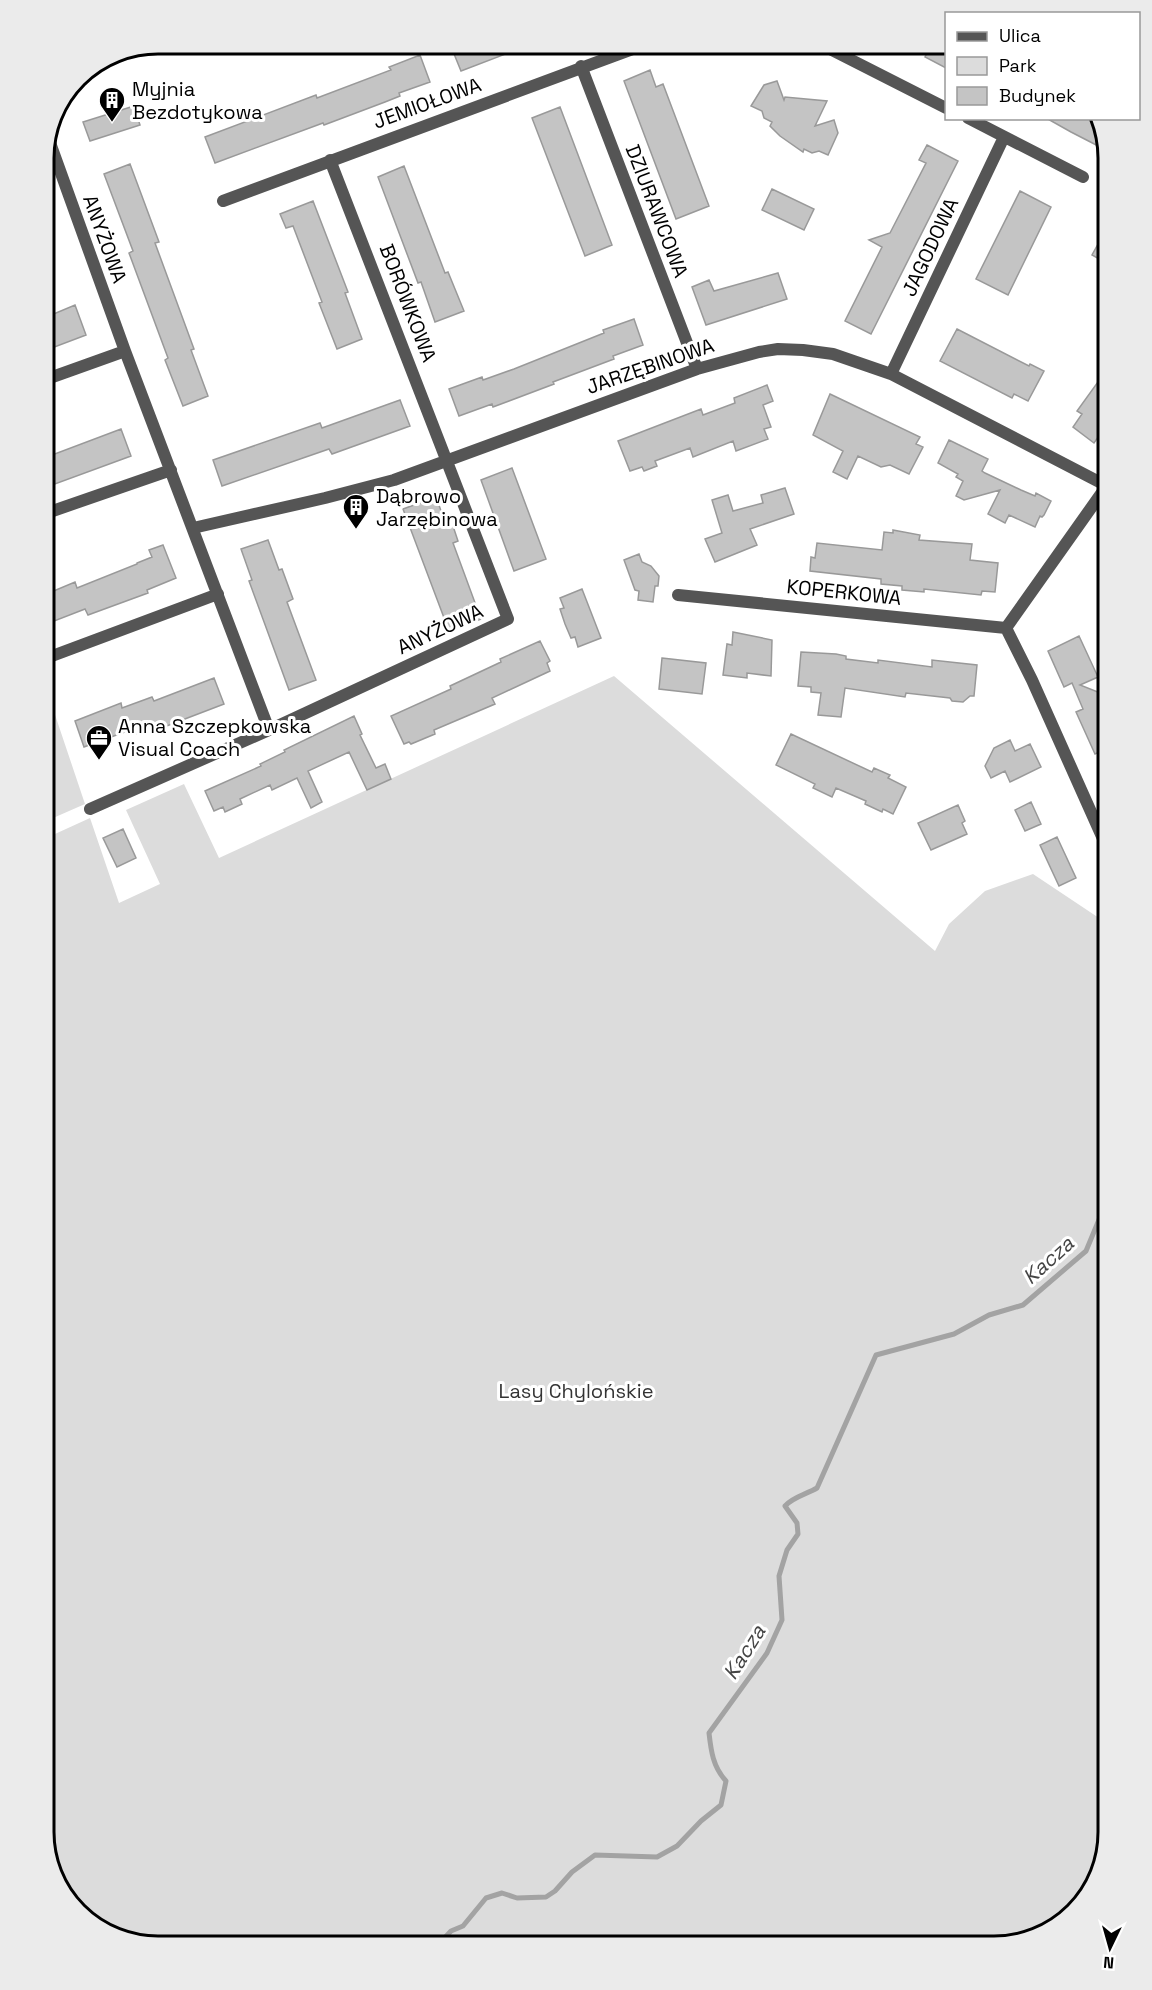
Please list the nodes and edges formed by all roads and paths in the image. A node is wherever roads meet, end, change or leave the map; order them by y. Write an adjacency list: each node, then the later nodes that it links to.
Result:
1 (616, 54): 3 (street, JEMIOŁOWA)
2 (840, 54): 4 (street)
3 (581, 66): 8 (street, JEMIOŁOWA); 12 (street, DZIURAWCOWA)
4 (945, 107)
5 (972, 120): 6 (street)
6 (1004, 137): 9 (street); 13 (street, JAGODOWA)
7 (54, 154): 11 (street, ANYŻOWA)
8 (330, 160): 10 (street, JEMIOŁOWA); 15 (street, BORÓWKOWA)
9 (1083, 177)
10 (222, 201)
11 (125, 351): 14 (street); 16 (street, ANYŻOWA)
12 (696, 369): 13 (street, JARZĘBINOWA); 15 (street, JARZĘBINOWA)
13 (891, 374): 17 (street, JARZĘBINOWA)
14 (54, 376)
15 (448, 461): 20 (street, JARZĘBINOWA); 25 (street, ANYŻOWA)
16 (171, 471): 19 (street); 20 (street, ANYŻOWA)
17 (1098, 480)
18 (1098, 499): 23 (street)
19 (54, 511)
20 (193, 528): 21 (street, ANYŻOWA)
21 (218, 594): 24 (street); 25 (street, ANYŻOWA)
22 (678, 595): 23 (street, KOPERKOWA)
23 (1006, 628): 27 (street)
24 (54, 655)
25 (269, 730): 26 (street, ANYŻOWA)
26 (90, 809)
27 (1098, 828)

